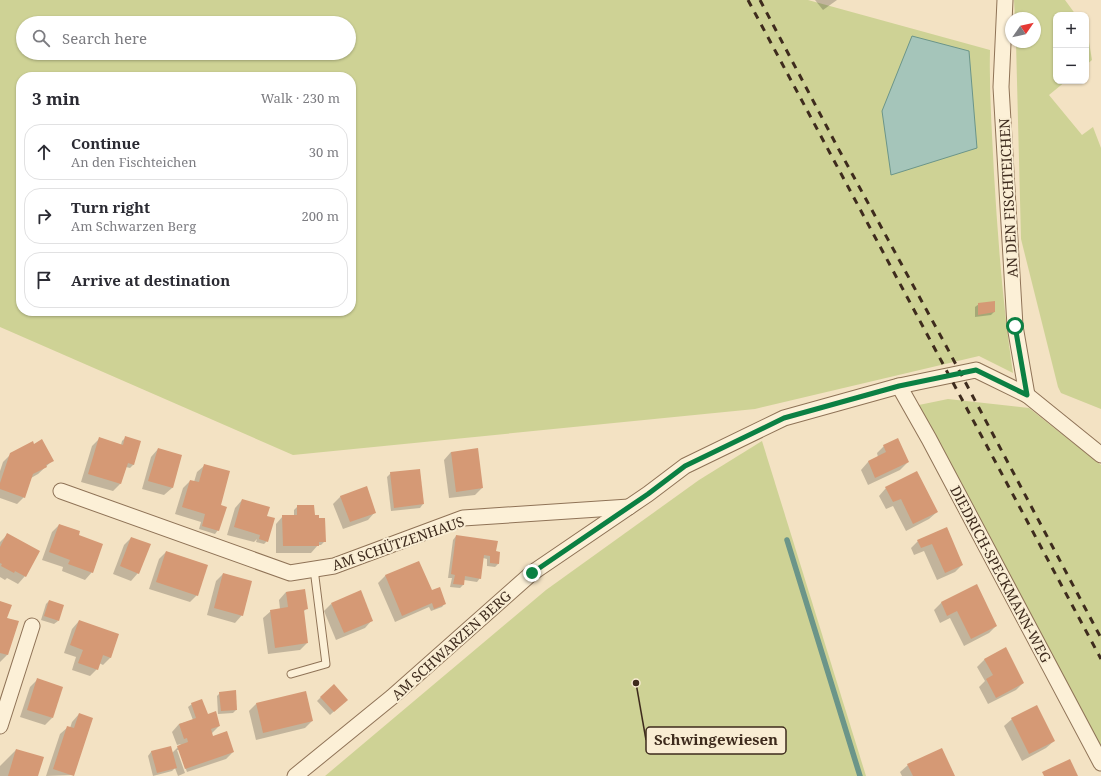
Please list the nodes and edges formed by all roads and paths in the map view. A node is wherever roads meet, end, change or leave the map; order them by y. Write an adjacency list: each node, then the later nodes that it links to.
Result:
1 (1005, 0): 3 (street, AN DEN FISCHTEICHEN)
2 (899, 386): 3 (street, AM SCHWARZEN BERG); 6 (street, AM SCHWARZEN BERG); 11 (street, DIEDRICH-SPECKMANN-WEG)
3 (1027, 395): 4 (street, AM SCHWARZEN BERG)
4 (1101, 455)
5 (61, 490): 7 (street, AM SCHÜTZENHAUS)
6 (630, 506): 7 (street, AM SCHÜTZENHAUS); 12 (street, AM SCHWARZEN BERG)
7 (314, 569): 9 (lane)
8 (32, 626): 10 (street)
9 (291, 674)
10 (0, 726)
11 (1101, 764)
12 (296, 776)

